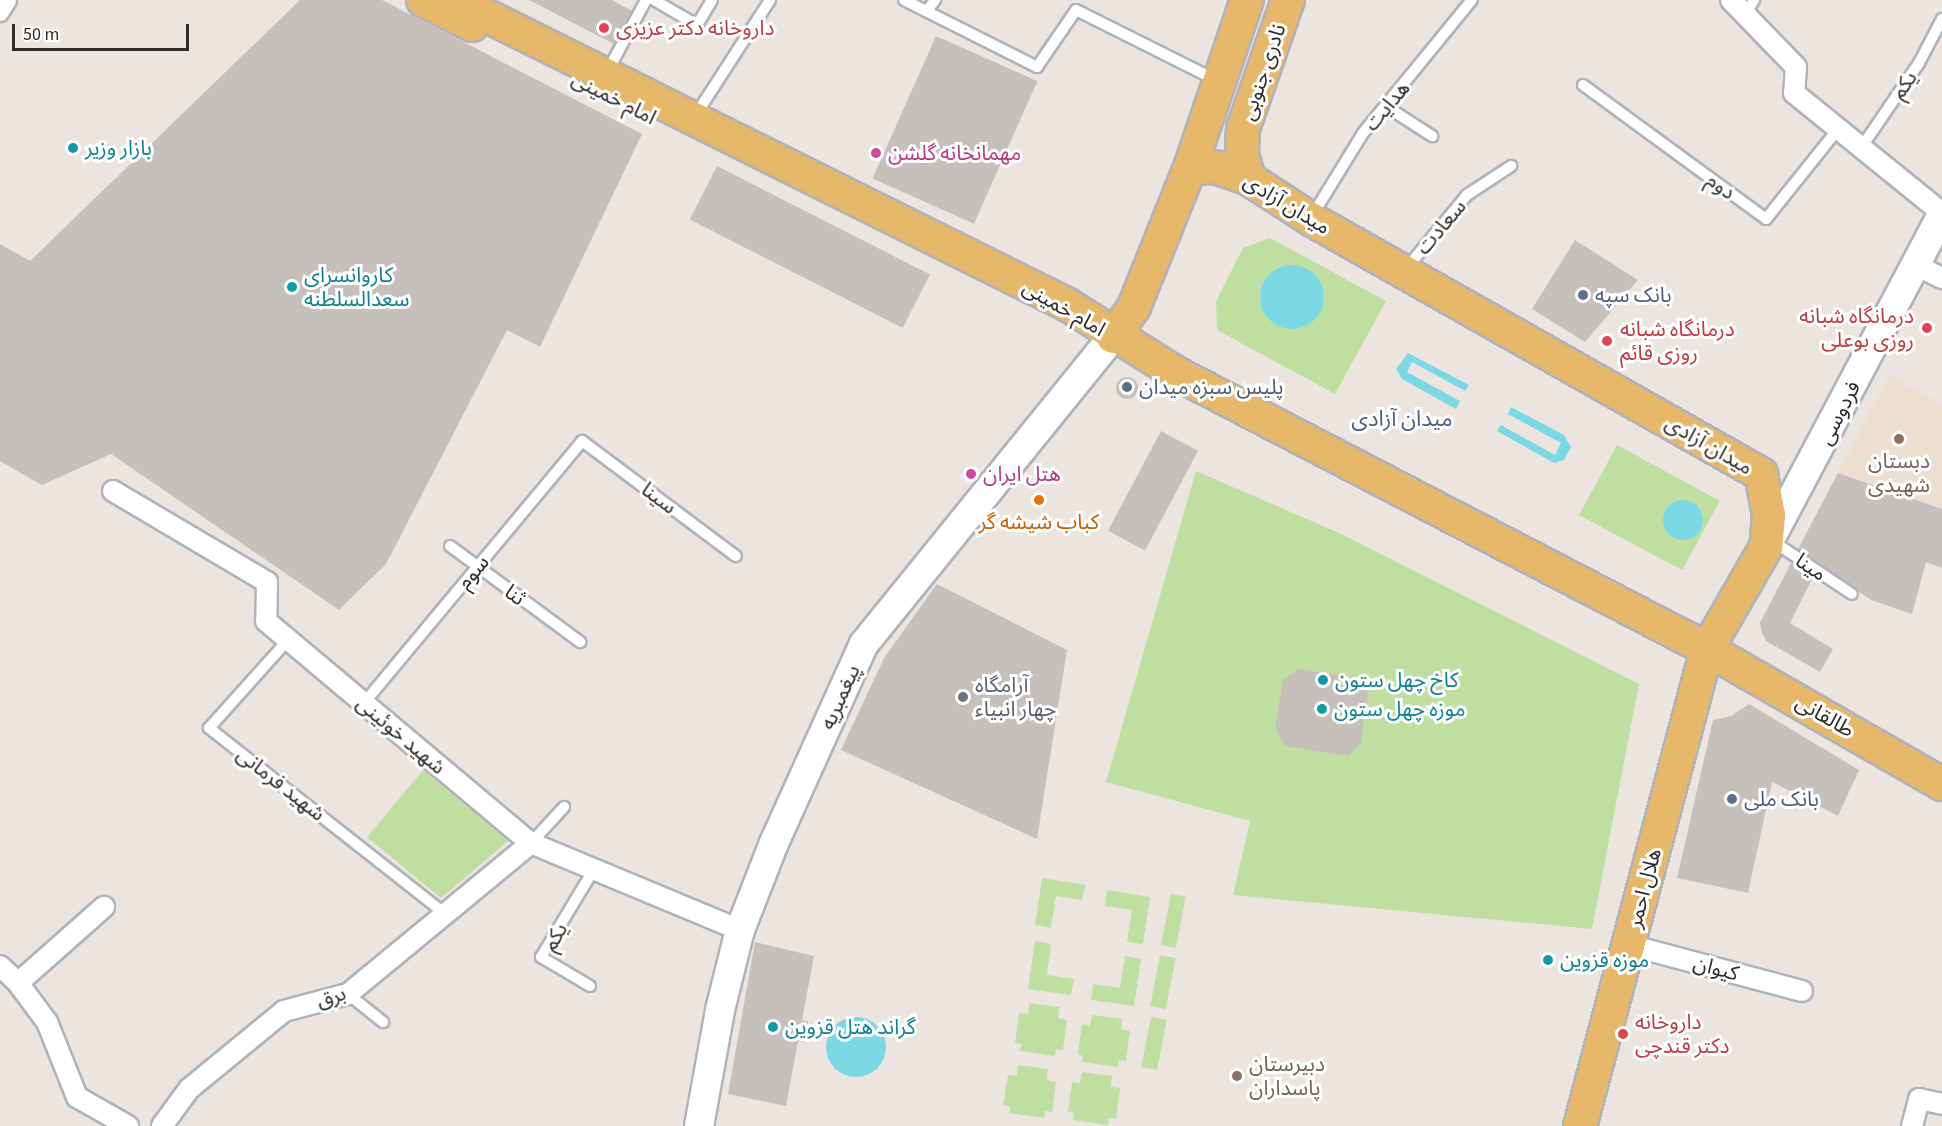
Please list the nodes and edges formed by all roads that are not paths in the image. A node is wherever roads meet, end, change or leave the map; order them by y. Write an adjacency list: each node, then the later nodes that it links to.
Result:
1 (8, 0): 16 (street)
2 (423, 0): 35 (main road, امام خمینی)
3 (455, 0): 18 (main road, امام خمینی)
4 (646, 0): 18 (lane)
5 (654, 0): 6 (lane)
6 (712, 0)
7 (770, 0): 22 (lane)
8 (904, 0): 15 (lane)
9 (935, 0): 15 (lane)
10 (1247, 0): 19 (main road, نادری جنوبی)
11 (1288, 0): 25 (main road, نادری جنوبی)
12 (1472, 0): 21 (lane, هدایت)
13 (1731, 0): 14 (street)
14 (1749, 7): 23 (street)
15 (927, 11): 19 (lane)
16 (0, 13)
17 (1942, 19): 26 (lane, یکم)
18 (604, 76): 22 (main road, امام خمینی)
19 (1218, 81): 27 (main road, نادری جنوبی)
20 (1583, 85): 23 (lane, دوم)
21 (1387, 107): 24 (lane); 31 (lane, هدایت)
22 (692, 121): 35 (main road, امام خمینی)
23 (1838, 129): 26 (street)
24 (1432, 136)
25 (1242, 148): 27 (main road); 29 (main road, نادری جنوبی)
26 (1861, 148): 30 (street)
27 (1195, 154): 29 (main road, میدان آزادی); 35 (main road)
28 (1511, 166): 33 (lane, سعادت)
29 (1249, 179): 31 (main road, میدان آزادی)
30 (1942, 213): 32 (main road, فردوسی)
31 (1311, 219): 33 (main road, میدان آزادی)
32 (1916, 265): 34 (street); 38 (main road, فردوسی)
33 (1404, 272): 38 (main road, میدان آزادی)
34 (1942, 278)
35 (1113, 337): 45 (main road); 53 (main road, پیغمبریه)
36 (582, 441): 40 (lane, سینا); 41 (lane, سوم)
37 (112, 490): 43 (street, شهید خوئینی)
38 (1769, 543): 42 (lane, مینا); 45 (main road, میدان آزادی)
39 (450, 546): 41 (lane, ثنا)
40 (736, 556)
41 (477, 567): 44 (lane, ثنا); 46 (lane, سوم)
42 (1852, 594)
43 (288, 640): 46 (street, شهید خوئینی); 52 (lane, شهید فرمانی)
44 (580, 642)
45 (1707, 649): 47 (main road, طالقانی); 54 (main road, هلال احمر)
46 (364, 703): 49 (street, شهید خوئینی)
47 (1942, 784)
48 (564, 807): 49 (lane)
49 (531, 843): 50 (street, شهید خوئینی); 52 (street, برق)
50 (594, 869): 53 (street, شهید خوئینی); 57 (lane, یکم)
51 (104, 907): 56 (street)
52 (445, 914): 59 (street, برق)
53 (740, 930): 64 (main road, پیغمبریه)
54 (1629, 945): 58 (street, کیوان); 65 (main road, هلال احمر)
55 (0, 966): 56 (street)
56 (18, 983): 62 (street)
57 (590, 986)
58 (1802, 991)
59 (348, 994): 60 (lane); 63 (street, برق)
60 (382, 1022)
61 (1942, 1104): 66 (street)
62 (128, 1126)
63 (162, 1126)
64 (699, 1126)
65 (1580, 1126)
66 (1912, 1126)

